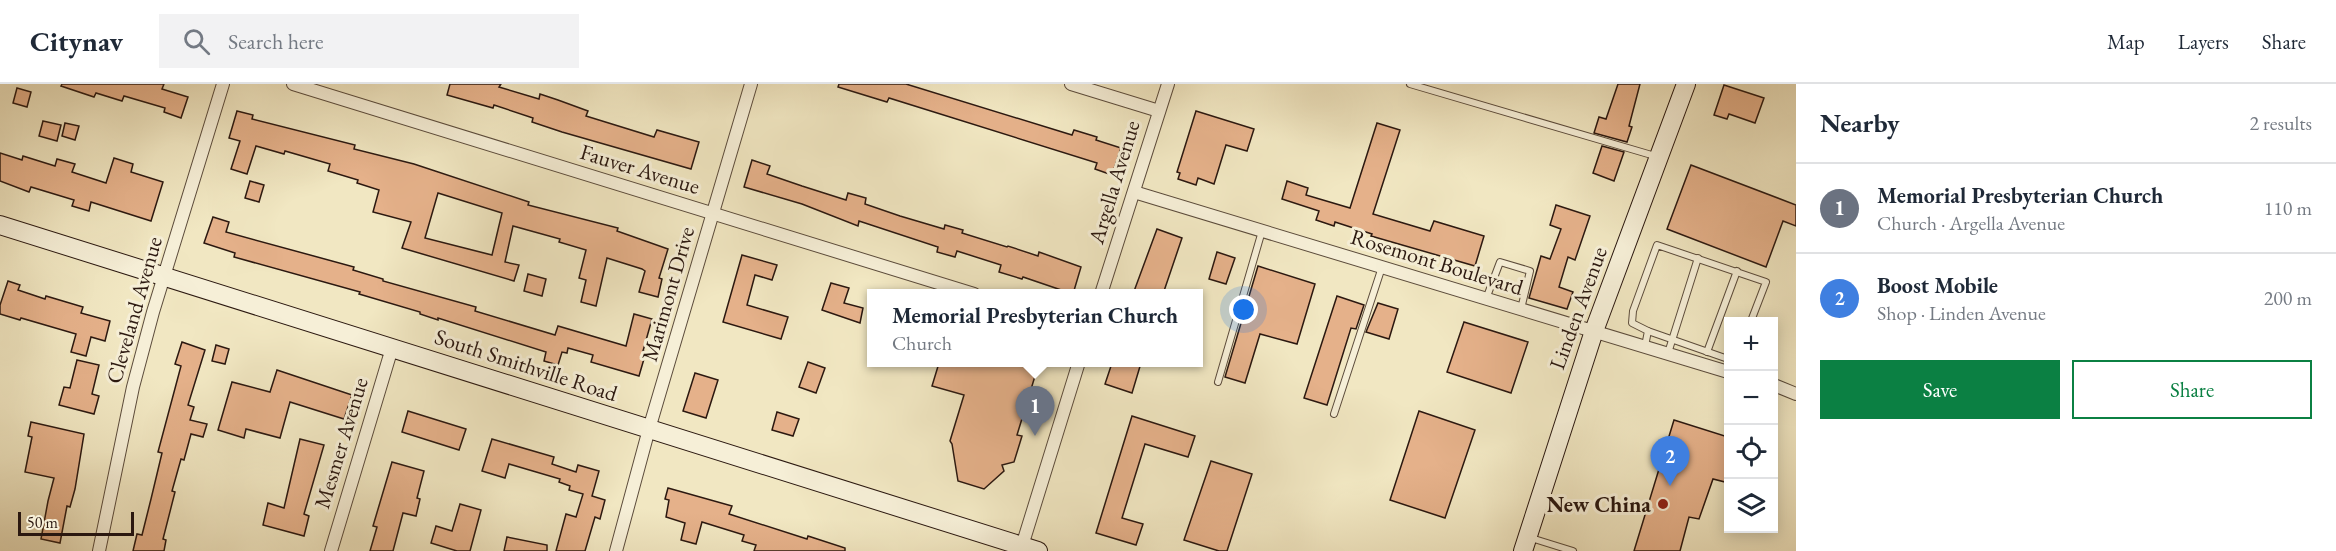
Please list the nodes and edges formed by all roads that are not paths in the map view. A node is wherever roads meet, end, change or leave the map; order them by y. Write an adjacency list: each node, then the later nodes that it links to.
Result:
1 (223, 84): 17 (street, Cleveland Avenue)
2 (293, 84): 11 (street, Fauver Avenue)
3 (751, 84): 11 (street, Marimont Drive)
4 (1071, 84): 8 (street)
5 (1168, 84): 8 (street, Argella Avenue)
6 (1410, 84): 9 (lane)
7 (1686, 84): 9 (main road, Linden Avenue)
8 (1159, 111): 10 (street, Argella Avenue)
9 (1659, 158): 23 (main road, Linden Avenue)
10 (1134, 192): 13 (street, Rosemont Boulevard); 19 (street, Argella Avenue)
11 (714, 214): 18 (street, Fauver Avenue); 37 (street, Marimont Drive)
12 (0, 225): 17 (main road, South Smithville Road)
13 (1262, 231): 15 (street, Rosemont Boulevard); 33 (lane)
14 (1698, 258): 16 (lane); 24 (lane); 25 (lane)
15 (1382, 267): 20 (street, Rosemont Boulevard); 36 (lane)
16 (1737, 271): 22 (lane); 28 (lane)
17 (165, 278): 27 (main road, South Smithville Road); 40 (street, Cleveland Avenue)
18 (958, 289)
19 (1103, 289)
20 (1486, 299): 21 (street, Rosemont Boulevard); 21 (lane)
21 (1520, 309): 23 (street, Rosemont Boulevard)
22 (1753, 317)
23 (1594, 331): 26 (street, Rosemont Boulevard); 38 (main road, Linden Avenue)
24 (1648, 331): 25 (lane); 26 (lane)
25 (1672, 341): 28 (lane); 29 (lane)
26 (1645, 346): 29 (street, Rosemont Boulevard)
27 (392, 348): 37 (main road, South Smithville Road); 41 (street, Mesmer Avenue)
28 (1707, 352): 30 (lane)
29 (1668, 353): 32 (street, Rosemont Boulevard)
30 (1724, 357)
31 (1078, 367): 39 (street)
32 (1725, 371)
33 (1218, 382)
34 (1778, 387): 35 (street)
35 (1796, 394)
36 (1334, 414)
37 (649, 429): 39 (main road, South Smithville Road); 42 (street, Marimont Drive)
38 (1525, 544): 43 (lane)
39 (1030, 548)
40 (99, 551)
41 (331, 551)
42 (616, 551)
43 (1573, 551)

